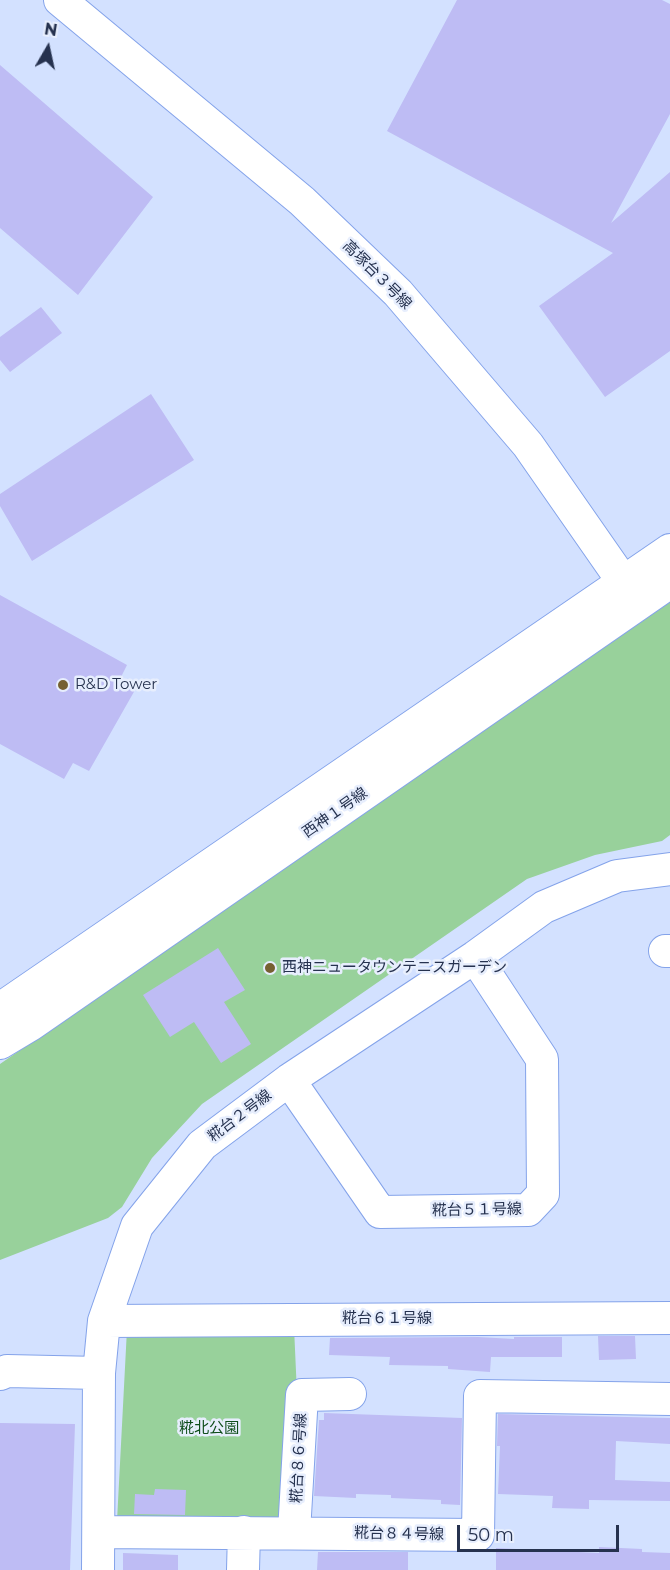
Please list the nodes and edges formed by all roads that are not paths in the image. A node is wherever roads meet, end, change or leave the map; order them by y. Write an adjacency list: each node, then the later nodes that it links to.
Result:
1 (60, 0): 4 (street, 高塚台３号線)
2 (670, 550): 4 (street, 西神１号線)
3 (670, 582): 4 (street, 西神１号線)
4 (630, 592): 7 (street, 西神１号線); 8 (street, 西神１号線)
5 (670, 868): 6 (street, 糀台２号線)
6 (475, 957): 9 (street, 糀台２号線); 9 (street, 糀台５１号線)
7 (0, 1009)
8 (0, 1043)
9 (288, 1080): 11 (street, 糀台２号線)
10 (670, 1318): 11 (street, 糀台６１号線)
11 (104, 1321): 12 (street, 糀台２号線)
12 (99, 1373): 13 (street); 16 (street, 糀台２号線)
13 (0, 1374)
14 (350, 1394): 18 (street, 糀台８６号線)
15 (670, 1399): 18 (street, 糀台８４号線)
16 (99, 1532): 17 (street, 糀台８４号線); 19 (street, 糀台２号線)
17 (244, 1532): 18 (street, 糀台８４号線); 20 (street)
18 (294, 1532)
19 (98, 1570)
20 (243, 1570)

